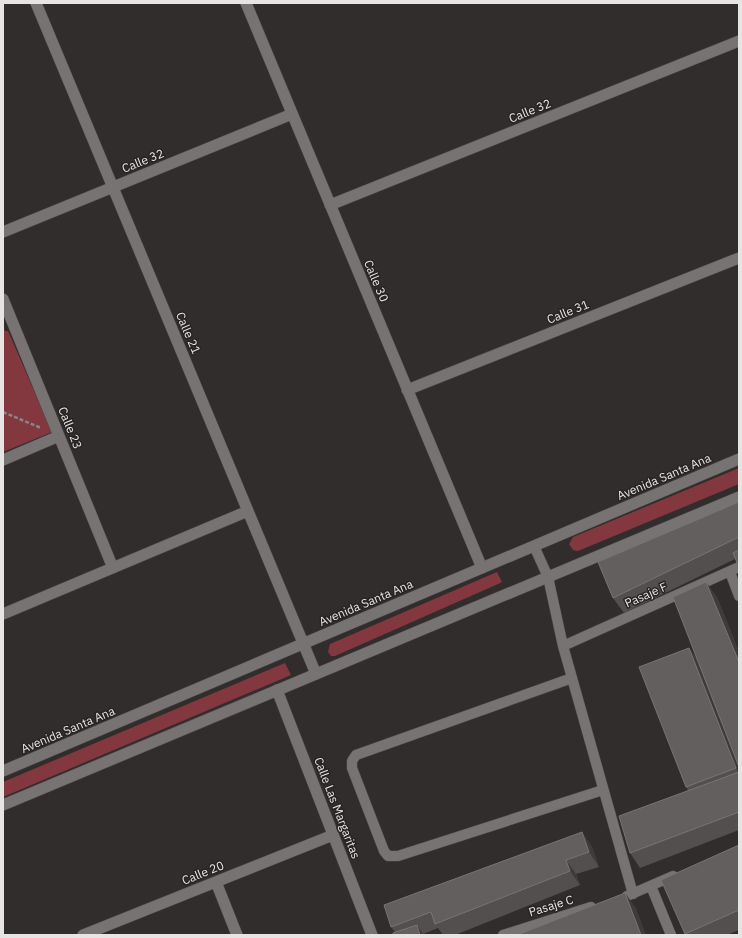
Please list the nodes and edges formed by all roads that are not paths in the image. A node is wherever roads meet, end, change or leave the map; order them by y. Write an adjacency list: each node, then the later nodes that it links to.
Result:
1 (36, 3): 5 (street, Calle 21)
2 (250, 4): 4 (street, Calle 30)
3 (739, 41): 6 (street, Calle 32)
4 (292, 114): 5 (street, Calle 32); 6 (street, Calle 30)
5 (113, 187): 7 (street, Calle 32); 15 (street, Calle 21)
6 (330, 205): 10 (street, Calle 30)
7 (3, 232)
8 (739, 258): 10 (street, Calle 31)
9 (3, 299): 11 (street, Calle 23)
10 (407, 390): 18 (street, Calle 30)
11 (59, 436): 13 (street); 17 (street, Calle 23)
12 (739, 459): 16 (street, Avenida Santa Ana)
13 (3, 460)
14 (739, 497): 20 (street)
15 (248, 511): 17 (street); 23 (street, Calle 21)
16 (534, 546): 18 (street, Avenida Santa Ana); 20 (lane)
17 (113, 568): 22 (street)
18 (482, 568): 23 (street, Avenida Santa Ana)
19 (734, 570): 21 (lane); 24 (lane, Pasaje F)
20 (548, 577): 24 (lane); 25 (street)
21 (739, 596)
22 (3, 614)
23 (303, 644): 25 (street, Calle 21); 28 (street, Avenida Santa Ana)
24 (563, 646): 26 (lane)
25 (316, 674): 27 (street)
26 (572, 678): 29 (lane); 29 (lane)
27 (277, 690): 30 (street); 31 (street, Calle Las Margaritas)
28 (3, 771)
29 (604, 790): 35 (lane)
30 (3, 805)
31 (334, 835): 33 (street, Calle 20); 40 (street, Calle Las Margaritas)
32 (680, 873): 34 (lane)
33 (216, 882): 38 (street, Calle 20); 39 (street)
34 (651, 886): 35 (lane); 42 (lane)
35 (633, 894): 36 (lane)
36 (618, 899)
37 (602, 904): 41 (lane, Pasaje C)
38 (83, 935)
39 (237, 935)
40 (372, 935)
41 (503, 935)
42 (671, 935)

